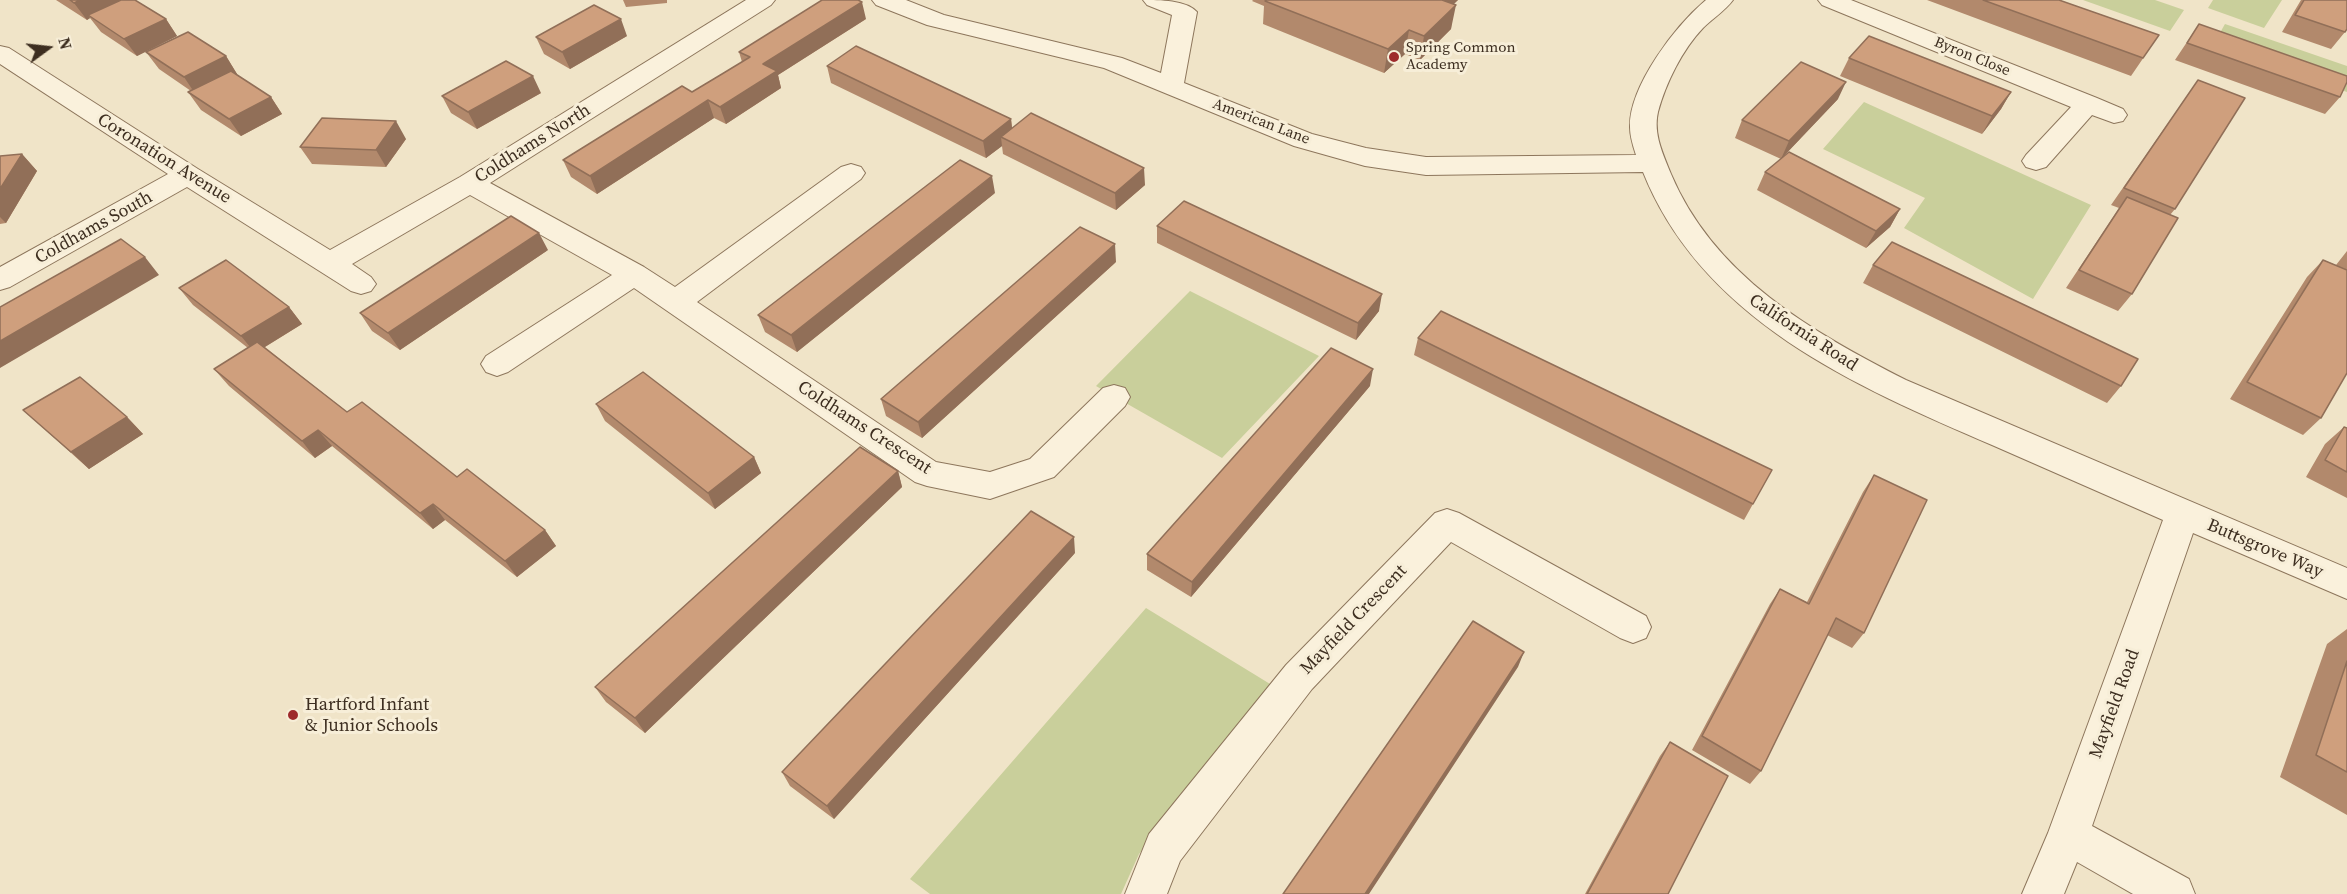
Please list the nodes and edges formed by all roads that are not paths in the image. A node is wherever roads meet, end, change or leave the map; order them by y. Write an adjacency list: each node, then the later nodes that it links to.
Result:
1 (763, 0): 14 (street, Coldhams North)
2 (884, 0): 7 (street, American Lane)
3 (1155, 0): 7 (street)
4 (1720, 0): 11 (street, California Road)
5 (1830, 0): 8 (street, Byron Close)
6 (0, 54): 13 (street, Coronation Avenue)
7 (1172, 86): 11 (street, American Lane)
8 (2088, 104): 9 (street, Byron Close); 10 (street)
9 (2114, 115)
10 (2036, 161)
11 (1653, 163): 22 (street, California Road)
12 (851, 173): 19 (street)
13 (188, 175): 15 (street, Coronation Avenue); 17 (street, Coldhams South)
14 (471, 183): 15 (street, Coldhams North); 16 (street, Coldhams Crescent)
15 (330, 263): 18 (street)
16 (634, 274): 19 (street, Coldhams Crescent); 20 (street)
17 (0, 280)
18 (361, 284)
19 (677, 301): 21 (street, Coldhams Crescent)
20 (496, 364)
21 (1114, 397)
22 (2183, 513): 23 (street, Buttsgrove Way); 25 (street, Mayfield Road)
23 (2347, 584)
24 (1633, 627): 26 (street, Mayfield Crescent)
25 (2068, 835): 27 (street, Mayfield Road); 28 (street)
26 (1146, 894)
27 (2043, 894)
28 (2174, 894)

